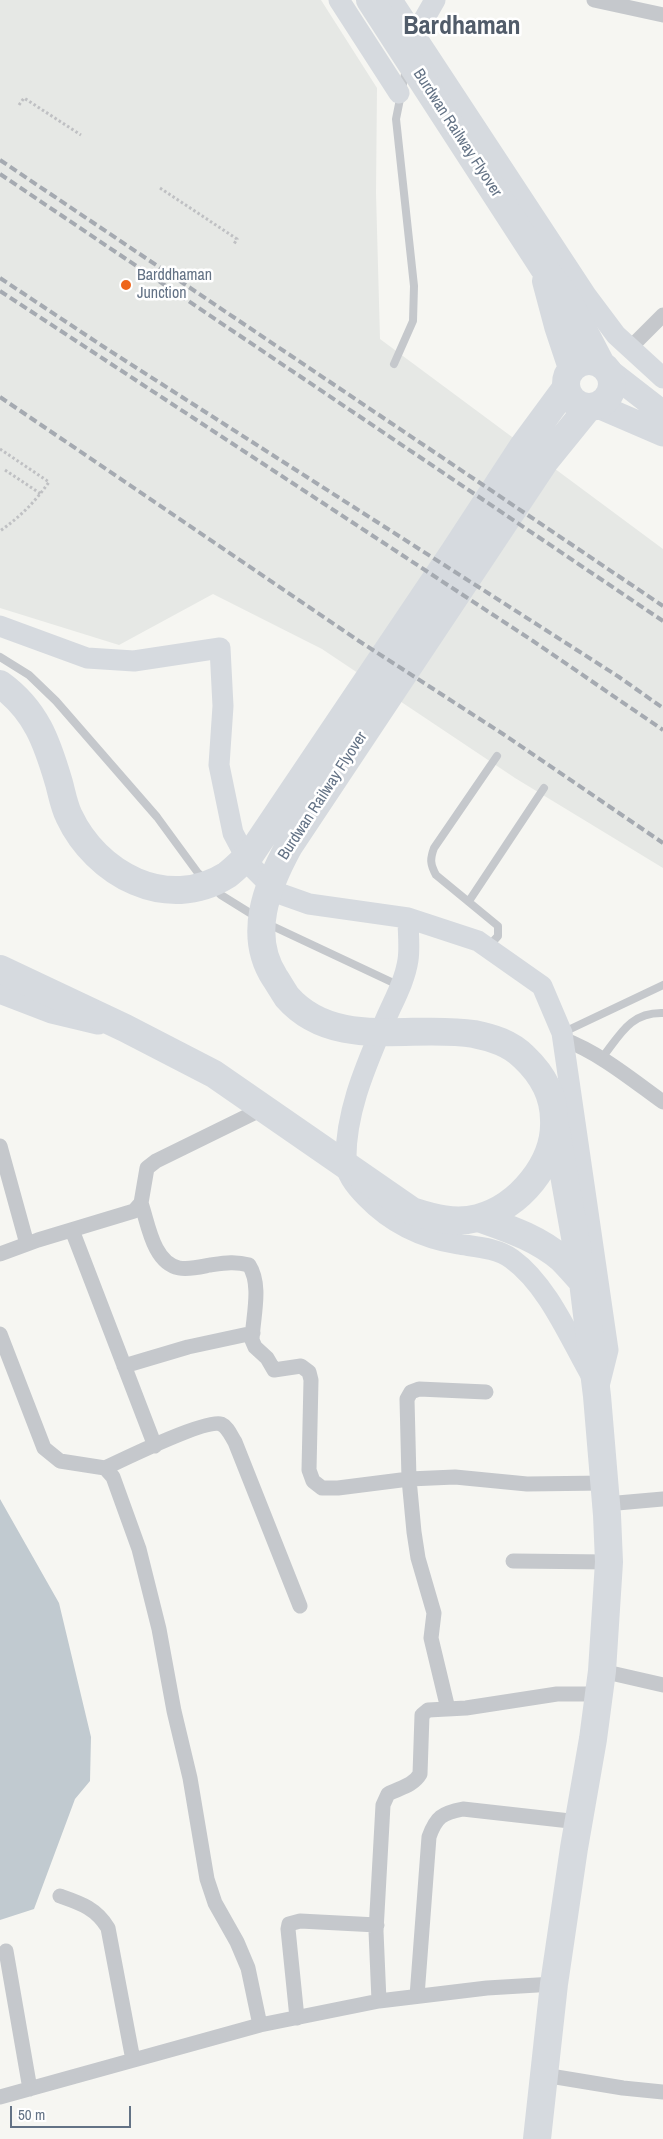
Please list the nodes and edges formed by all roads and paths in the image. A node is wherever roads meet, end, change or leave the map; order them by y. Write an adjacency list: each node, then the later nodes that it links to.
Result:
1 (340, 0): 8 (street)
2 (370, 0): 13 (highway, Burdwan Railway Flyover)
3 (392, 0): 7 (street)
4 (435, 0): 7 (street)
5 (594, 0): 6 (street)
6 (663, 15)
7 (415, 35): 8 (lane); 15 (street)
8 (399, 93): 16 (lane)
9 (19, 105): 10 (path)
10 (81, 135)
11 (160, 188): 12 (path)
12 (234, 244)
13 (543, 267): 17 (highway, Burdwan Railway Flyover); 18 (highway, Burdwan Railway Flyover)
14 (663, 315): 15 (street)
15 (630, 348): 19 (street)
16 (394, 364)
17 (605, 367): 18 (highway); 20 (highway, Burdwan Railway Flyover); 21 (main road, Burdwan Railway Flyover)
18 (569, 378): 20 (highway, Burdwan Railway Flyover); 29 (highway, Burdwan Railway Flyover)
19 (663, 378)
20 (593, 407): 22 (main road, Burdwan Railway Flyover); 45 (highway, Burdwan Railway Flyover)
21 (663, 413)
22 (663, 434)
23 (0, 449): 25 (path)
24 (5, 470): 25 (path)
25 (41, 494): 26 (path)
26 (0, 531)
27 (0, 626): 33 (street)
28 (0, 657): 37 (lane)
29 (0, 684)
30 (498, 756): 32 (lane)
31 (544, 788): 32 (lane)
32 (469, 901): 34 (lane)
33 (408, 918): 34 (street); 37 (street)
34 (488, 948): 41 (street)
35 (0, 969): 40 (highway)
36 (663, 985): 41 (lane)
37 (401, 986): 47 (street)
38 (0, 991): 40 (main road)
39 (663, 1013): 42 (lane)
40 (125, 1028): 44 (highway)
41 (562, 1036): 42 (street); 57 (street)
42 (602, 1058): 43 (street)
43 (663, 1102)
44 (264, 1108): 47 (highway); 48 (street)
45 (553, 1112): 49 (highway); 53 (highway, Burdwan Railway Flyover)
46 (0, 1146): 51 (street)
47 (346, 1167): 49 (highway); 57 (street)
48 (142, 1203): 50 (street); 54 (street)
49 (479, 1218): 53 (highway)
50 (72, 1230): 51 (street); 56 (street)
51 (27, 1244): 52 (street)
52 (0, 1254)
53 (583, 1282): 57 (highway, Burdwan Railway Flyover)
54 (253, 1333): 56 (street); 61 (street)
55 (0, 1334): 60 (street)
56 (124, 1366): 59 (street)
57 (596, 1389): 62 (highway, Burdwan Railway Flyover)
58 (486, 1392): 61 (street)
59 (154, 1446): 60 (street); 66 (street)
60 (105, 1468): 78 (street)
61 (409, 1479): 62 (street); 69 (street)
62 (605, 1494): 63 (street); 65 (highway, Burdwan Railway Flyover)
63 (663, 1499)
64 (513, 1561): 65 (street)
65 (609, 1562): 67 (highway, Burdwan Railway Flyover)
66 (300, 1606)
67 (600, 1683): 68 (street); 69 (street); 70 (highway, Burdwan Railway Flyover)
68 (663, 1685)
69 (448, 1709): 72 (street)
70 (579, 1822): 74 (highway, Burdwan Railway Flyover); 75 (street)
71 (60, 1896): 79 (street)
72 (377, 1925): 76 (street); 77 (street)
73 (6, 1951): 81 (street)
74 (554, 1984): 75 (street); 80 (highway, Burdwan Railway Flyover)
75 (417, 1996): 76 (street)
76 (379, 2001): 77 (street)
77 (297, 2018): 78 (street)
78 (260, 2024): 79 (street)
79 (133, 2060): 81 (street)
80 (544, 2075): 82 (street); 84 (highway, Burdwan Railway Flyover)
81 (30, 2089): 83 (street)
82 (663, 2092)
83 (0, 2098)
84 (537, 2139)

